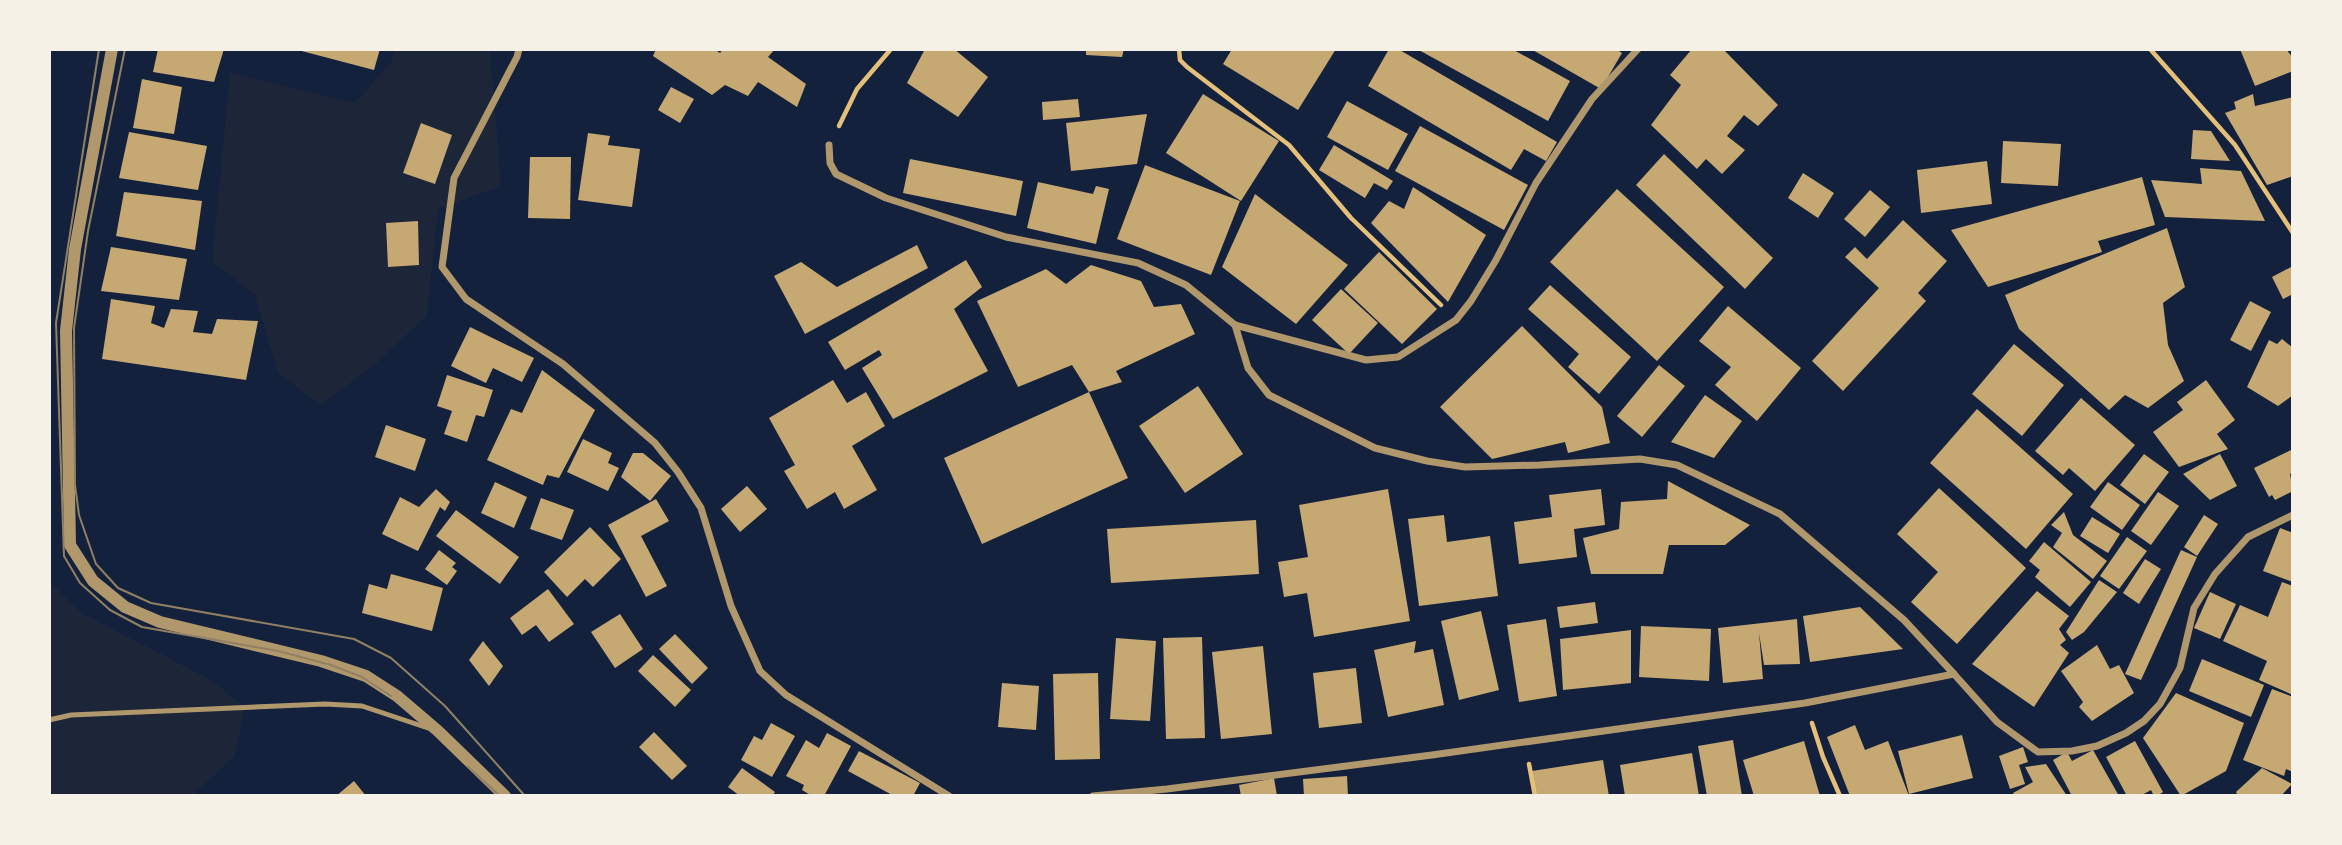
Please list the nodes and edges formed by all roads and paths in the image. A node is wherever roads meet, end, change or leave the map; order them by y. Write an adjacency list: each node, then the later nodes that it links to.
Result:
1 (112, 49): 15 (street)
2 (519, 49): 18 (street)
3 (891, 49): 7 (path)
4 (1179, 49): 9 (path)
5 (1638, 49): 9 (street)
6 (2150, 49): 8 (path)
7 (829, 145): 10 (street)
8 (2293, 233)
9 (1456, 320): 10 (street)
10 (1235, 325): 12 (street)
11 (2293, 515): 12 (street)
12 (1954, 674): 13 (street)
13 (1805, 703): 16 (street); 21 (path)
14 (49, 720): 15 (lane)
15 (438, 731): 17 (street)
16 (1525, 742): 19 (street); 20 (path)
17 (505, 796)
18 (949, 796)
19 (1093, 796)
20 (1535, 796)
21 (1840, 796)

